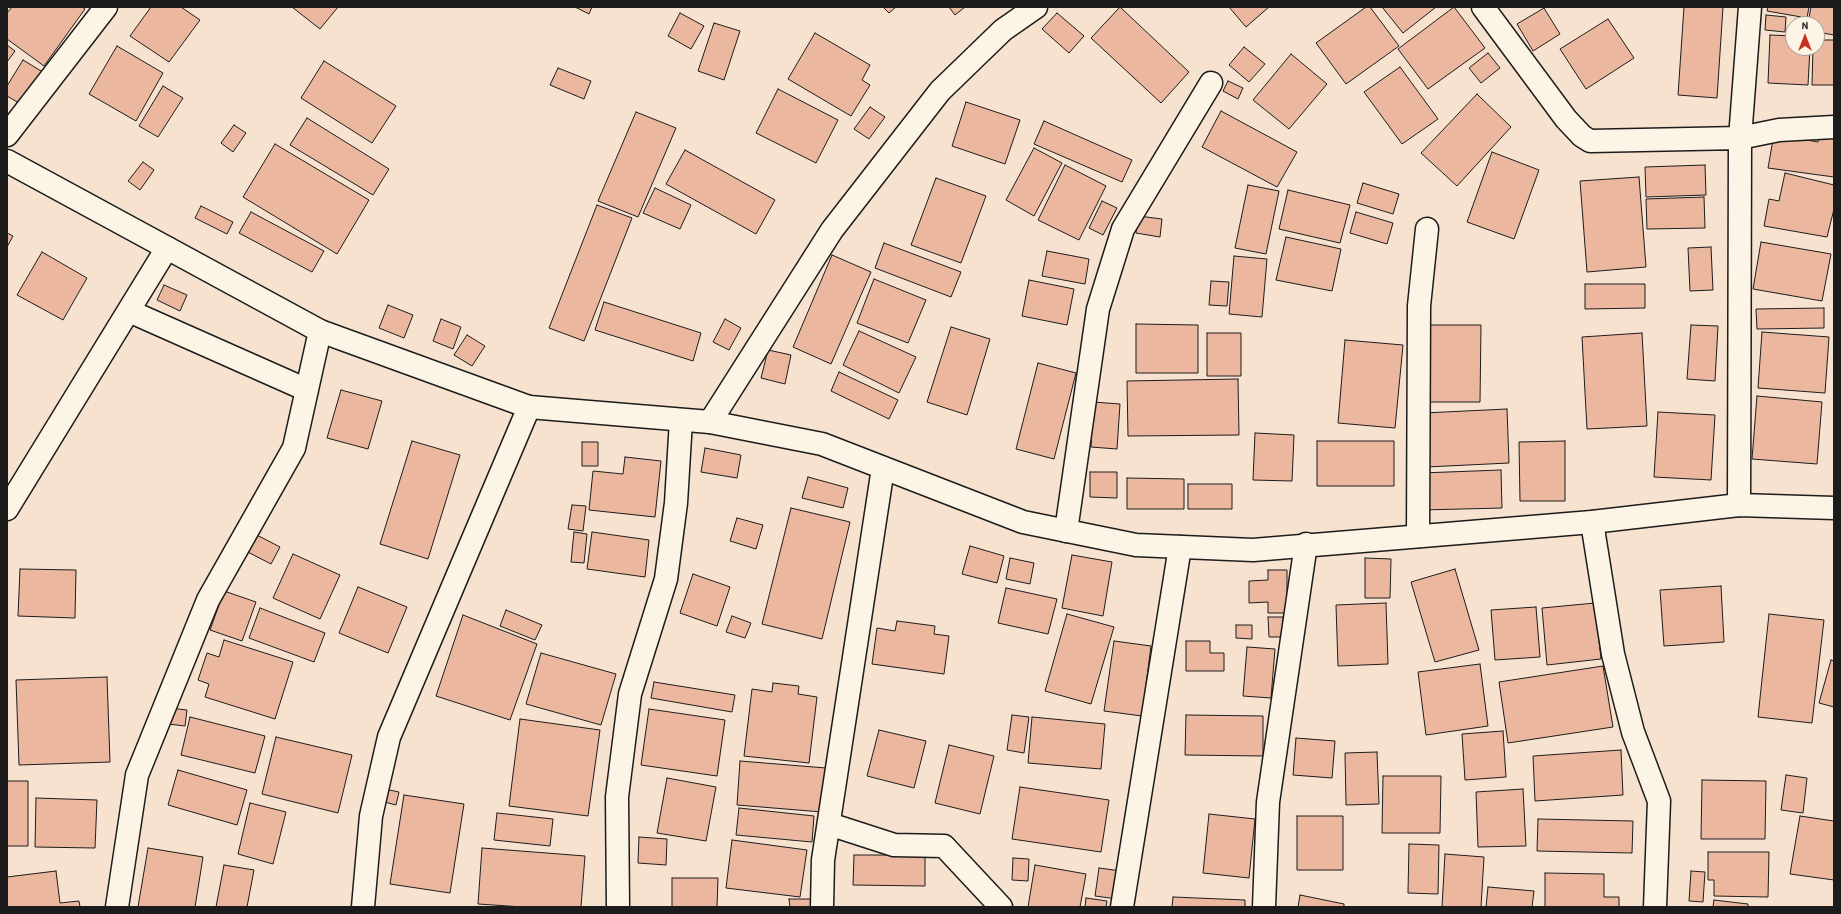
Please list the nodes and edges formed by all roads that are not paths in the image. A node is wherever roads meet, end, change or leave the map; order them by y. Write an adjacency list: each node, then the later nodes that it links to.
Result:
1 (106, 7): 7 (street)
2 (1036, 7): 17 (street)
3 (1483, 7): 8 (street)
4 (1750, 7): 8 (street)
5 (1211, 83): 23 (street)
6 (1834, 127): 8 (street)
7 (7, 135)
8 (1740, 138): 19 (street)
9 (7, 161): 11 (street)
10 (1427, 229): 24 (street)
11 (167, 248): 12 (street); 13 (street)
12 (129, 311): 14 (street); 21 (street)
13 (320, 331): 14 (street); 15 (street)
14 (307, 390): 28 (street)
15 (529, 407): 16 (street); 29 (street)
16 (681, 420): 17 (street); 30 (street)
17 (710, 422): 18 (street)
18 (883, 468): 23 (street); 27 (street)
19 (1739, 505): 20 (street); 22 (street)
20 (1834, 508)
21 (7, 509)
22 (1592, 522): 24 (street); 35 (street)
23 (1066, 530): 26 (street)
24 (1418, 536): 25 (street)
25 (1306, 544): 26 (street); 34 (street)
26 (1180, 547): 33 (street)
27 (829, 824): 31 (street); 32 (street)
28 (117, 907)
29 (363, 907)
30 (618, 907)
31 (822, 907)
32 (1001, 907)
33 (1122, 907)
34 (1264, 907)
35 (1655, 907)

